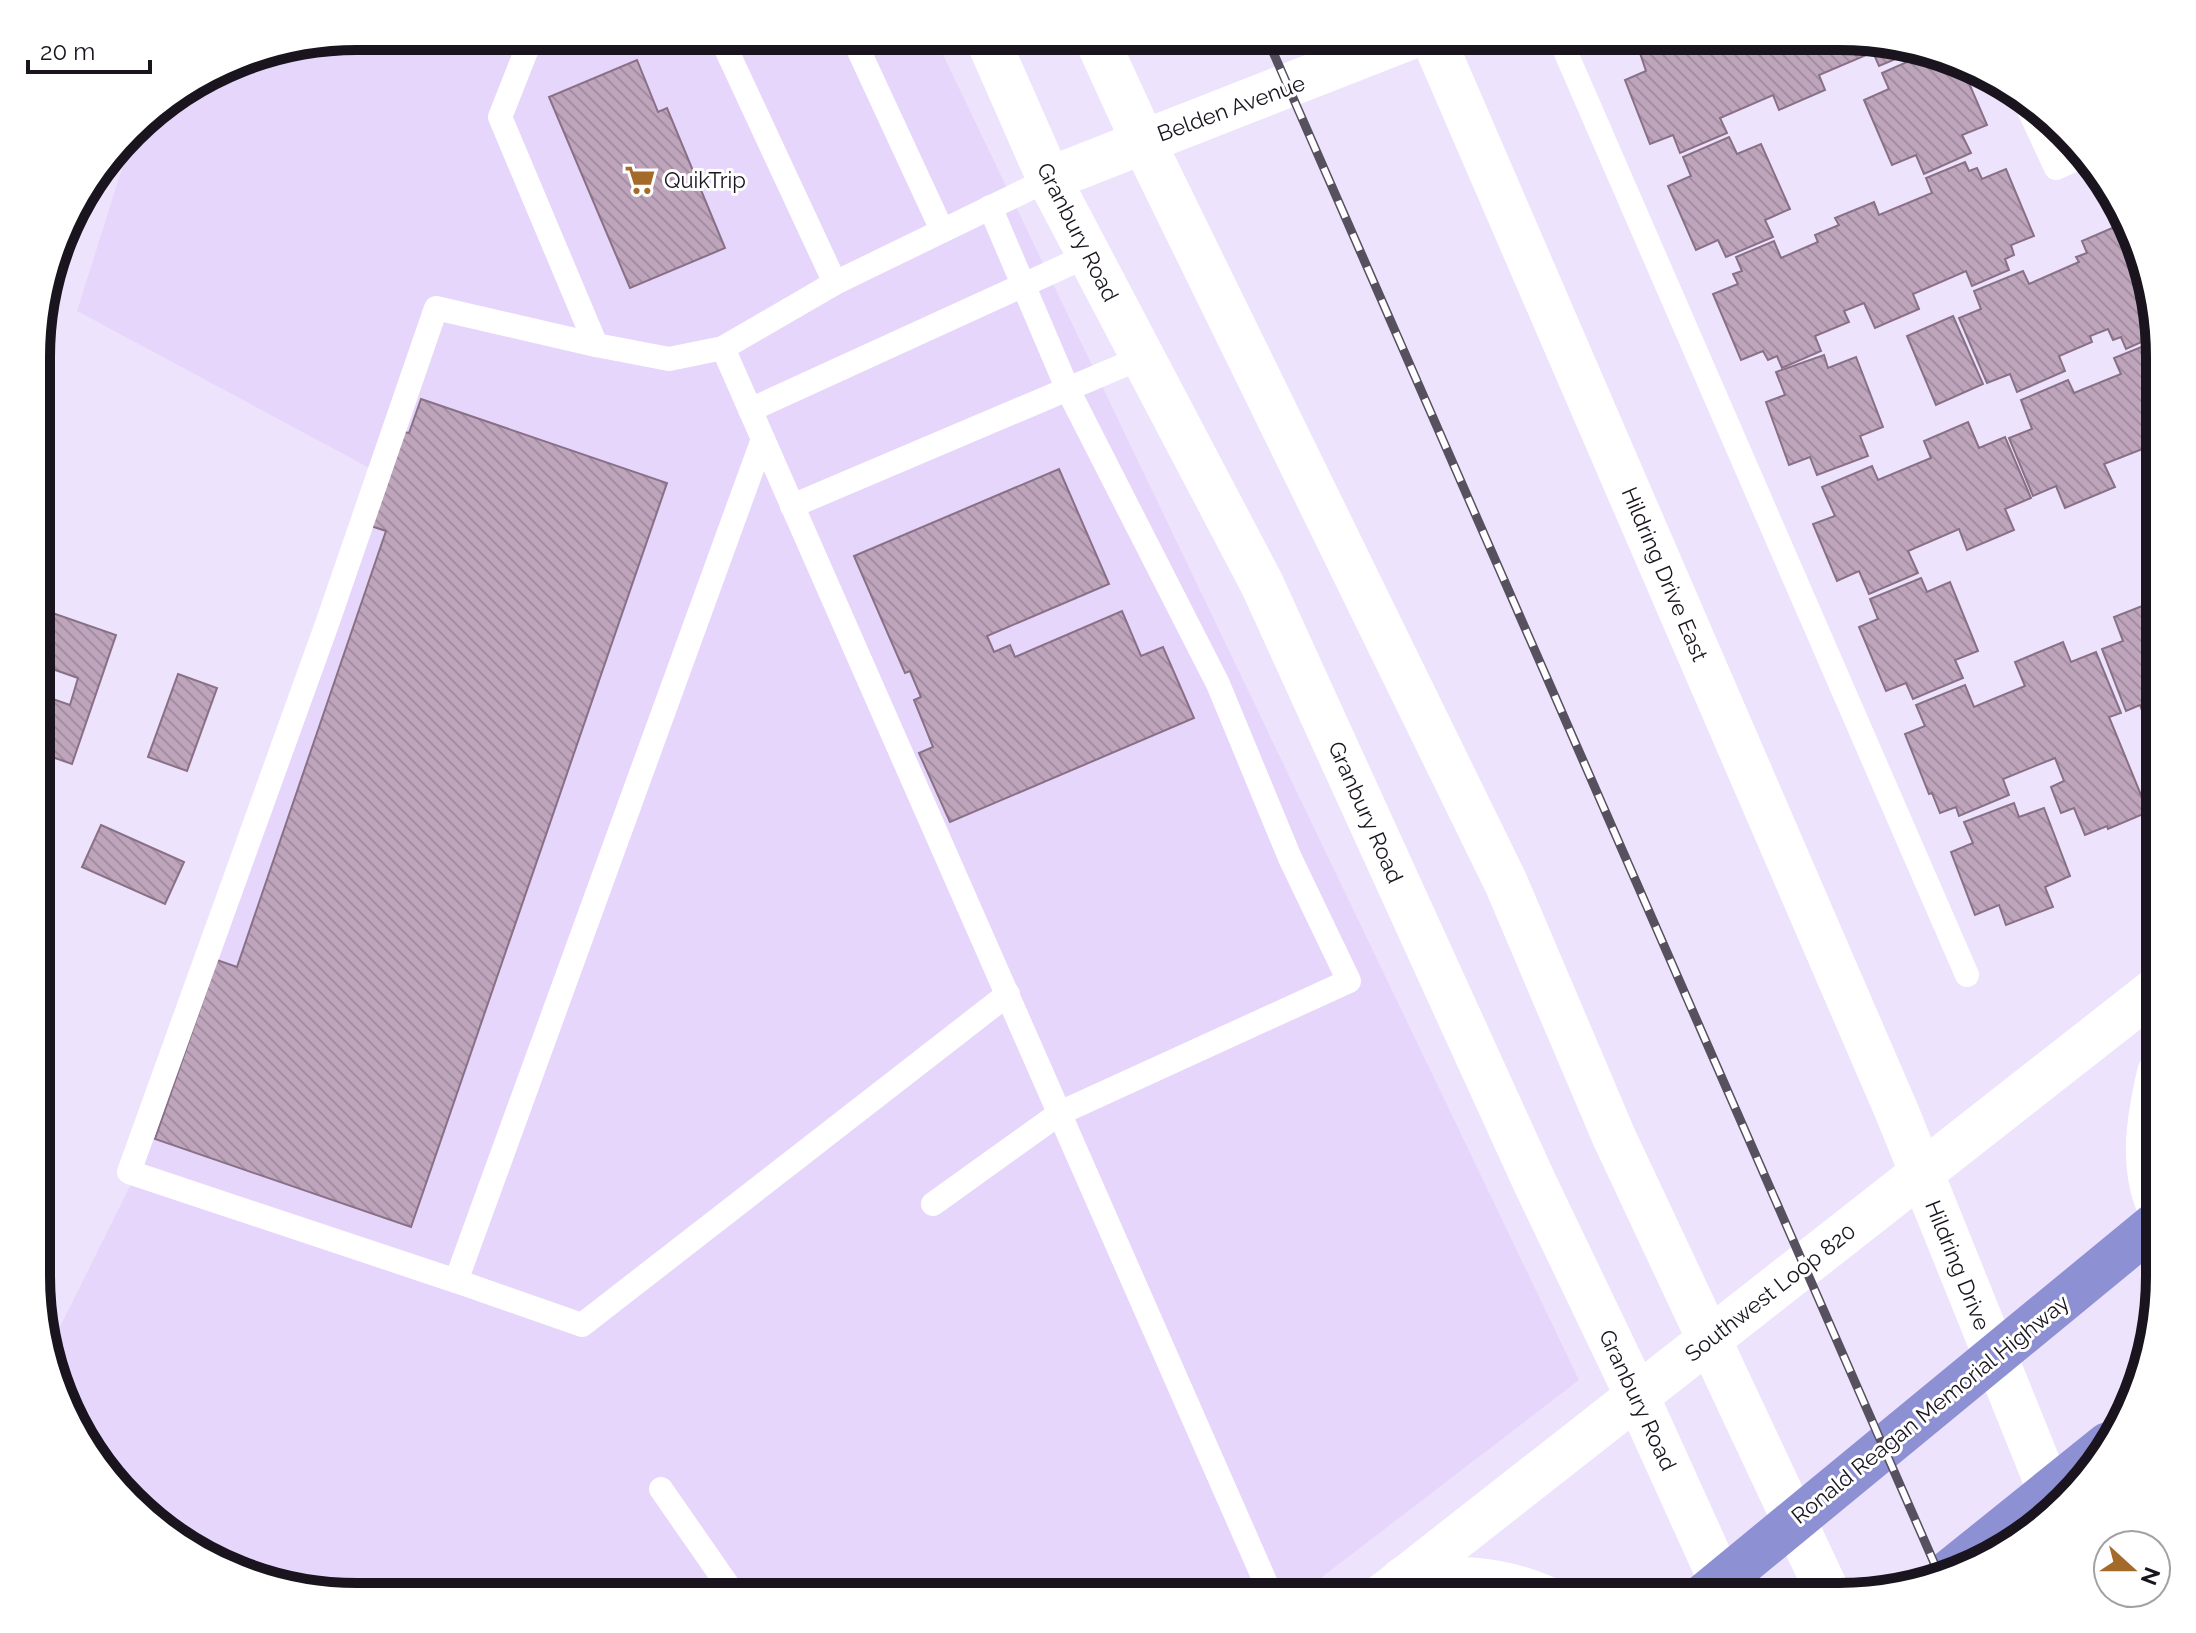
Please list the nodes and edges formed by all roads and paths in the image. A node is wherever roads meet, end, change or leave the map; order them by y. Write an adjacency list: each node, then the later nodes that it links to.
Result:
1 (526, 50): 18 (lane)
2 (727, 50): 16 (lane)
3 (858, 50): 14 (lane)
4 (992, 50): 12 (main road, Granbury Road)
5 (1101, 50): 10 (main road)
6 (1380, 50): 10 (main road, Belden Avenue)
7 (1438, 50): 28 (main road, Hildring Drive East)
8 (1565, 50): 25 (lane)
9 (2033, 119): 11 (lane)
10 (1143, 141): 12 (main road, Belden Avenue); 33 (main road)
11 (2074, 159)
12 (1049, 179): 13 (lane); 15 (main road, Granbury Road)
13 (990, 207): 14 (lane); 17 (lane)
14 (942, 230): 16 (lane)
15 (1089, 255): 17 (lane); 20 (main road, Granbury Road)
16 (835, 283): 19 (lane)
17 (1022, 286): 21 (lane); 22 (lane)
18 (596, 345): 19 (lane); 32 (lane)
19 (723, 348): 22 (lane)
20 (1143, 357): 21 (lane); 34 (main road, Granbury Road)
21 (1068, 390): 24 (lane); 29 (lane)
22 (750, 410): 23 (lane)
23 (763, 439): 24 (lane); 32 (lane)
24 (792, 506): 26 (lane)
25 (1967, 975)
26 (1008, 994): 29 (lane); 32 (lane)
27 (2146, 997): 33 (main road, Southwest Loop 820)
28 (1897, 1112): 37 (main road, Hildring Drive)
29 (1060, 1113): 30 (lane); 40 (lane)
30 (933, 1204)
31 (2146, 1232): 44 (highway, Ronald Reagan Memorial Highway)
32 (456, 1281)
33 (1711, 1340): 34 (main road, Southwest Loop 820); 46 (main road)
34 (1637, 1396): 41 (main road, Southwest Loop 820); 45 (main road, Granbury Road)
35 (2080, 1466): 38 (highway)
36 (661, 1489): 39 (lane)
37 (2052, 1497)
38 (1975, 1551)
39 (726, 1583)
40 (1266, 1583)
41 (1398, 1583)
42 (1421, 1583): 43 (main road)
43 (1502, 1583)
44 (1719, 1583)
45 (1722, 1583)
46 (1824, 1583)

